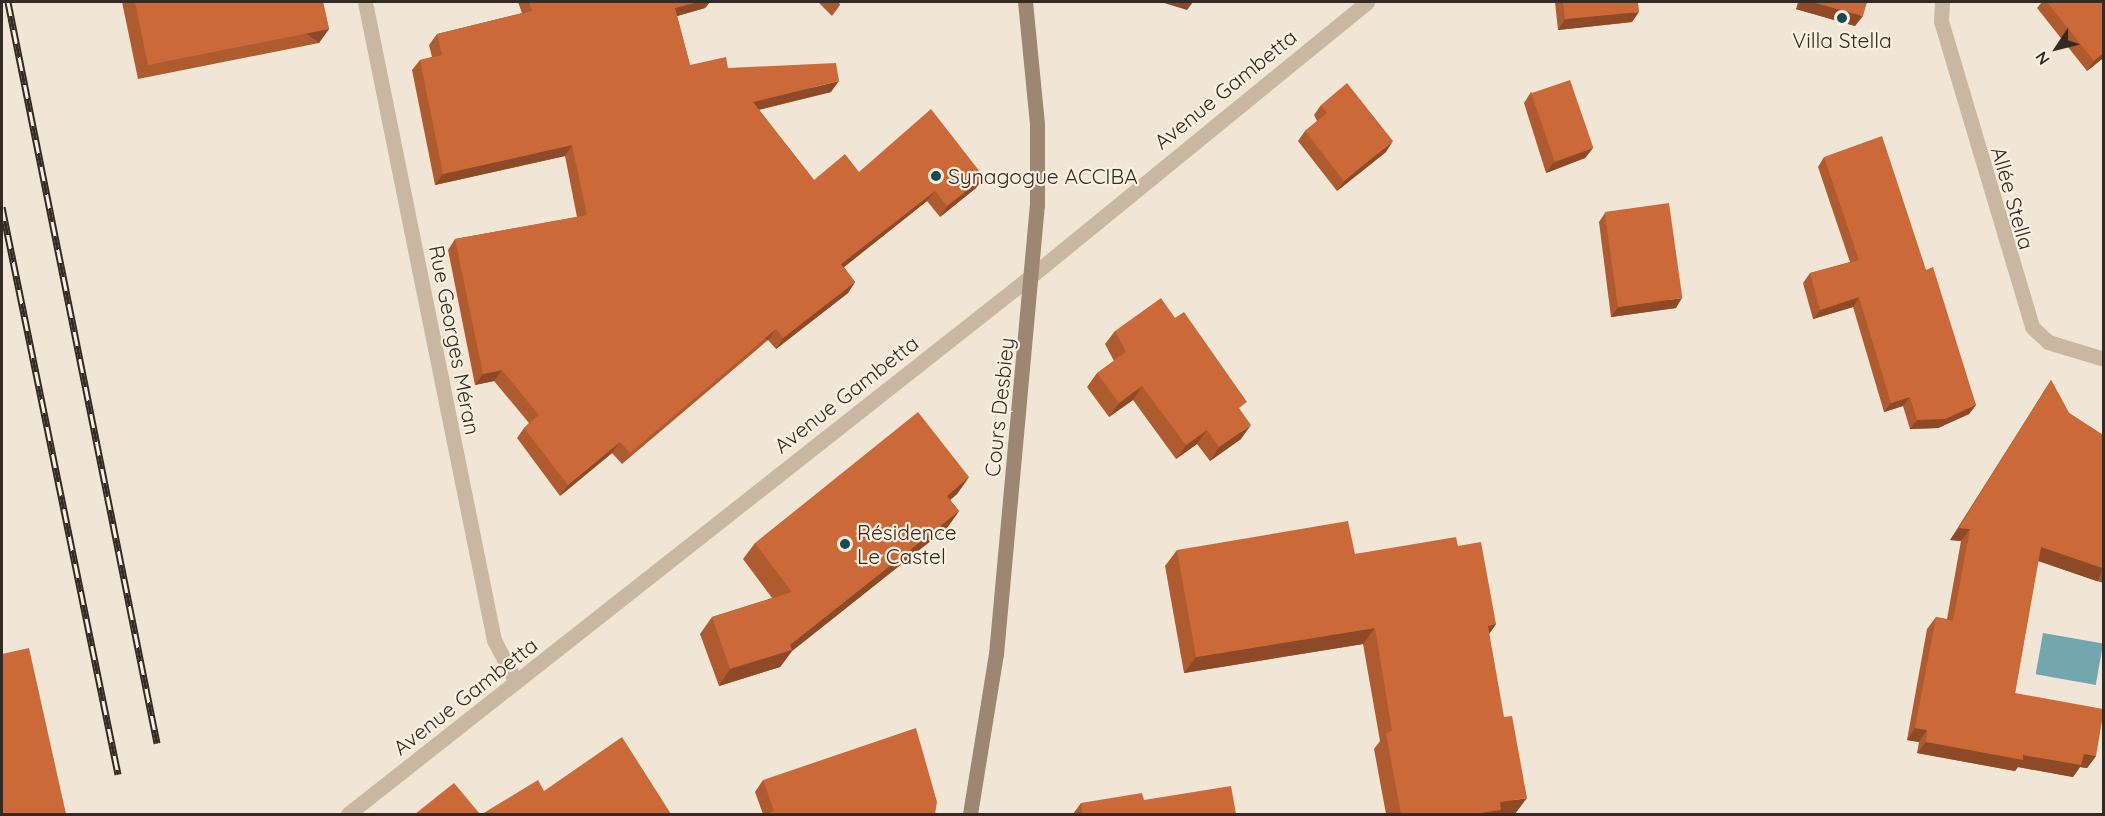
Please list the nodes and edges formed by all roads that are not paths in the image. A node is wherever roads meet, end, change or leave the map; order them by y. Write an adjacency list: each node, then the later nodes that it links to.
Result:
1 (365, 2): 7 (street, Rue Georges Méran)
2 (1025, 2): 5 (street, Cours Desbiey)
3 (1367, 2): 5 (street, Avenue Gambetta)
4 (1942, 2): 6 (street, Allée Stella)
5 (1030, 277): 7 (street, Avenue Gambetta); 9 (street, Cours Desbiey)
6 (2103, 359)
7 (516, 682): 8 (street, Avenue Gambetta)
8 (348, 814)
9 (970, 814)

